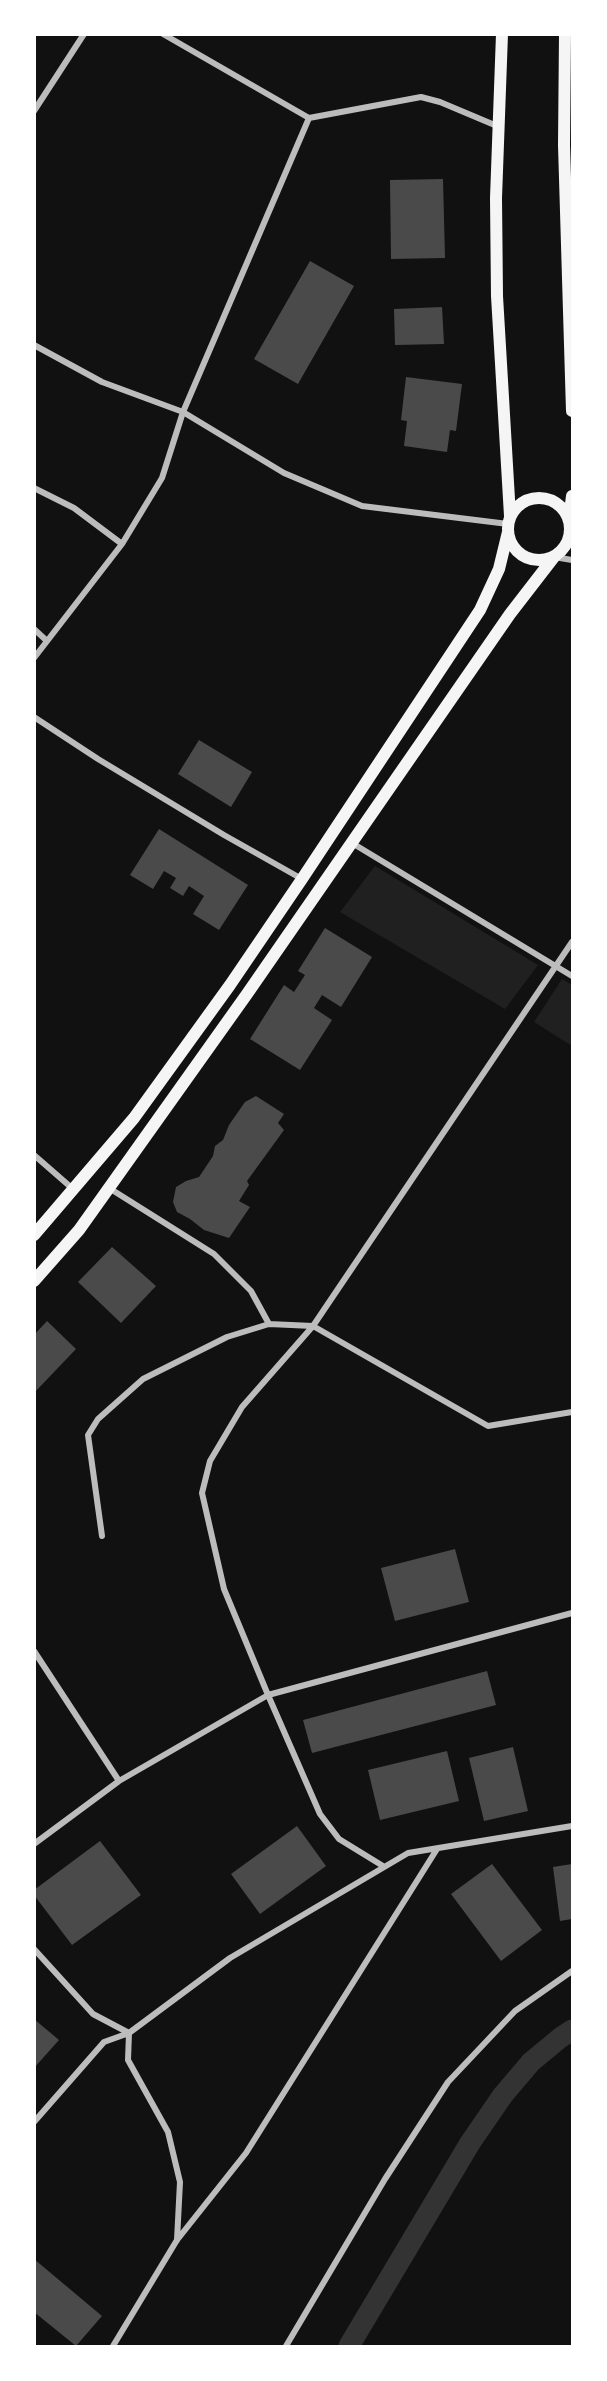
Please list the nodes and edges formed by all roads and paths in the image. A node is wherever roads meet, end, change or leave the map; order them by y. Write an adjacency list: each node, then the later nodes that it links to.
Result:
1 (84, 34): 5 (street)
2 (164, 34): 6 (street)
3 (501, 34): 7 (main road)
4 (565, 34): 9 (main road)
5 (34, 111)
6 (309, 118): 7 (street); 10 (street)
7 (497, 126): 14 (main road)
8 (34, 345): 10 (street)
9 (573, 411)
10 (183, 412): 14 (street); 15 (street)
11 (34, 488): 15 (street)
12 (573, 496): 13 (main road)
13 (571, 520): 14 (main road); 16 (main road)
14 (509, 524): 16 (main road); 23 (main road)
15 (122, 543): 19 (street)
16 (554, 557): 17 (street); 22 (main road)
17 (573, 560)
18 (34, 629): 19 (street)
19 (47, 641): 20 (street)
20 (34, 658)
21 (34, 717): 23 (street)
22 (352, 843): 25 (street); 28 (main road)
23 (302, 879): 29 (main road)
24 (573, 942): 25 (street)
25 (555, 965): 26 (street); 33 (street)
26 (573, 976)
27 (34, 1155): 29 (street)
28 (109, 1188): 31 (main road); 32 (street)
29 (74, 1189): 30 (main road)
30 (34, 1235)
31 (34, 1281)
32 (269, 1324): 33 (street); 35 (street)
33 (313, 1326): 34 (street); 38 (street)
34 (573, 1412)
35 (102, 1536)
36 (573, 1613): 38 (street)
37 (34, 1651): 39 (street)
38 (268, 1695): 39 (street); 43 (street)
39 (119, 1781): 41 (street)
40 (573, 1826): 42 (street)
41 (34, 1844)
42 (437, 1849): 43 (street); 48 (street)
43 (383, 1866): 46 (street)
44 (34, 1949): 46 (street)
45 (573, 1971): 50 (street)
46 (129, 2033): 47 (street); 48 (street)
47 (34, 2122)
48 (177, 2240): 49 (street)
49 (113, 2346)
50 (286, 2346)

